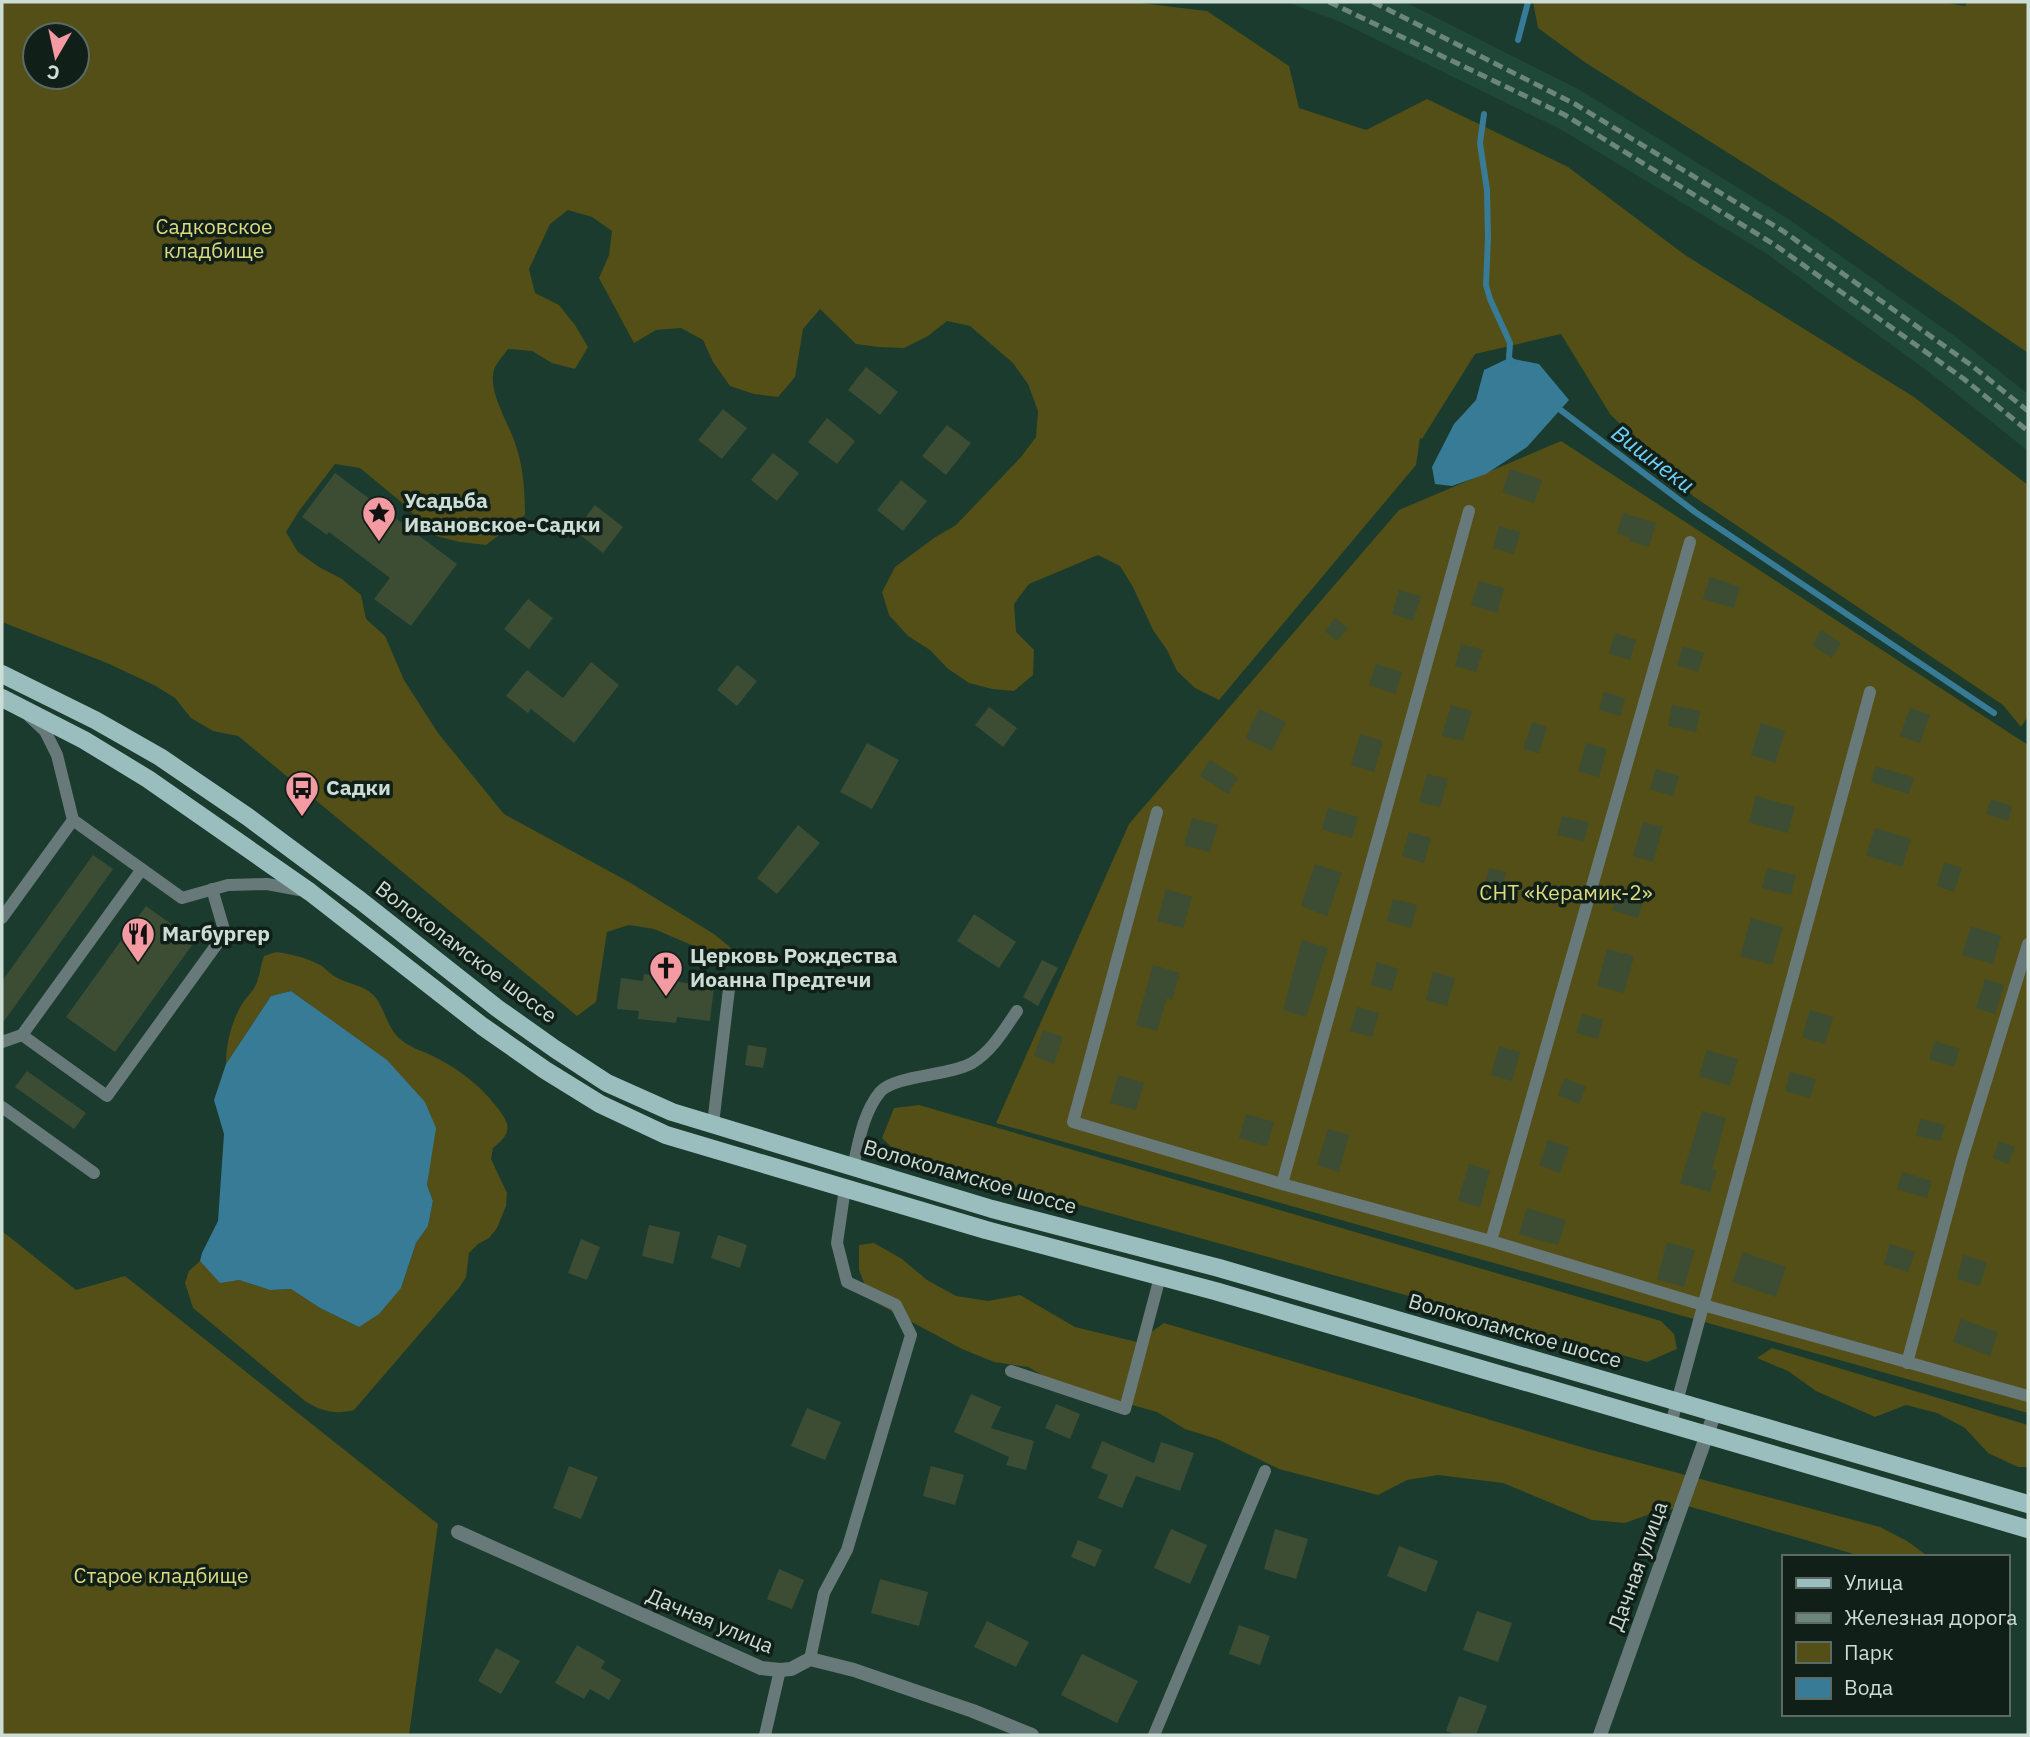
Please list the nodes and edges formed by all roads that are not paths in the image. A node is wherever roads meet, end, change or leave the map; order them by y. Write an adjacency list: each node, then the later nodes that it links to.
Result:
1 (1469, 511): 22 (lane)
2 (1689, 542): 24 (lane)
3 (2, 674): 19 (main road, Волоколамское шоссе)
4 (1870, 692): 26 (lane)
5 (2, 698): 6 (main road)
6 (20, 707): 8 (lane); 11 (main road)
7 (1157, 812): 22 (lane)
8 (73, 820): 9 (lane); 12 (lane)
9 (142, 869): 10 (lane); 16 (lane)
10 (212, 889): 11 (lane); 16 (lane)
11 (310, 892): 23 (main road)
12 (2, 918)
13 (2028, 944): 27 (lane)
14 (729, 989): 19 (lane)
15 (1017, 1011): 20 (lane)
16 (22, 1035): 17 (lane)
17 (2, 1042)
18 (2, 1107): 21 (lane)
19 (713, 1124): 20 (main road, Волоколамское шоссе)
20 (853, 1167): 30 (main road, Волоколамское шоссе)
21 (94, 1173)
22 (1282, 1184): 24 (lane)
23 (845, 1188): 25 (main road); 38 (lane)
24 (1492, 1241): 26 (lane)
25 (1160, 1277): 28 (lane); 32 (main road)
26 (1703, 1305): 27 (lane); 30 (lane)
27 (1907, 1363): 29 (lane)
28 (1011, 1371)
29 (2028, 1396)
30 (1677, 1401): 31 (main road, Волоколамское шоссе); 32 (lane)
31 (1715, 1412): 33 (street, Дачная улица); 35 (main road, Волоколамское шоссе)
32 (1671, 1424): 33 (main road)
33 (1707, 1434): 36 (main road); 43 (street, Дачная улица)
34 (1265, 1472): 42 (lane)
35 (2028, 1504)
36 (2028, 1529)
37 (458, 1532): 39 (street, Дачная улица)
38 (810, 1659): 39 (street, Дачная улица); 41 (street)
39 (780, 1671): 40 (lane)
40 (765, 1735)
41 (1032, 1735)
42 (1154, 1735)
43 (1600, 1735)

